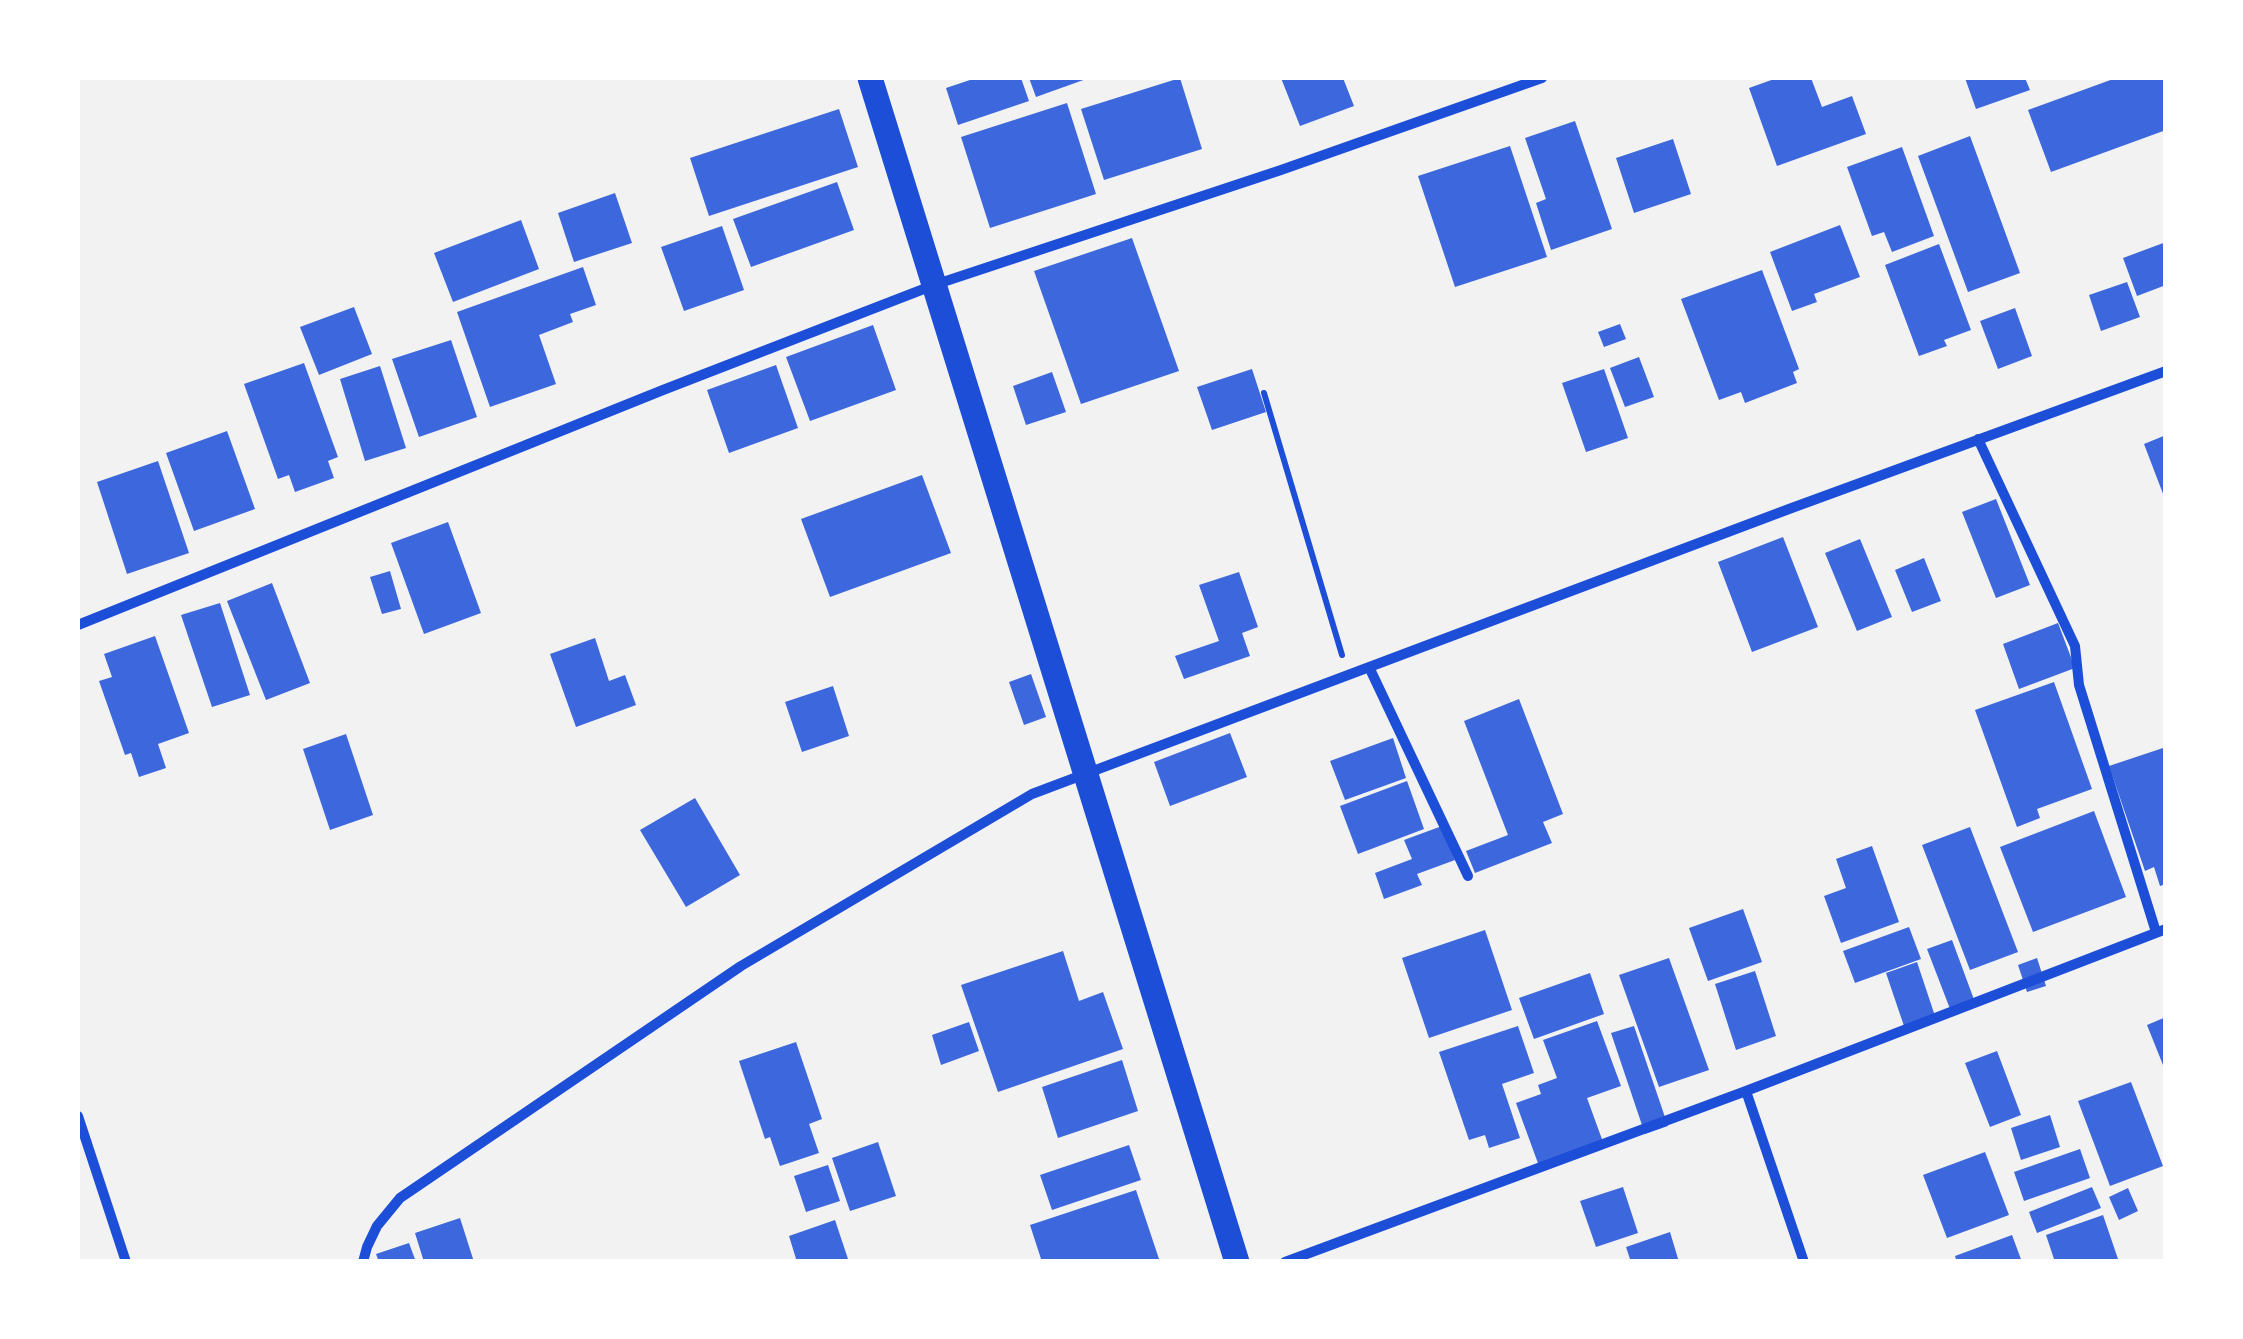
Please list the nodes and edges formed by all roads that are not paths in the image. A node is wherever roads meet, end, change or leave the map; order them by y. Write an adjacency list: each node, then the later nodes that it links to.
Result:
1 (870, 78): 5 (main road)
2 (1500, 78): 4 (street)
3 (1542, 78): 4 (street)
4 (1504, 91): 5 (street)
5 (934, 285): 8 (street); 10 (main road)
6 (2166, 370): 7 (street)
7 (1978, 439): 9 (street); 12 (street)
8 (78, 625)
9 (1368, 667): 10 (street); 11 (street)
10 (1083, 764): 16 (street); 17 (main road)
11 (1468, 876)
12 (2160, 930): 13 (street)
13 (1746, 1091): 18 (street); 19 (street)
14 (78, 1116): 15 (street)
15 (126, 1262)
16 (363, 1262)
17 (1236, 1262)
18 (1286, 1262)
19 (1804, 1262)

